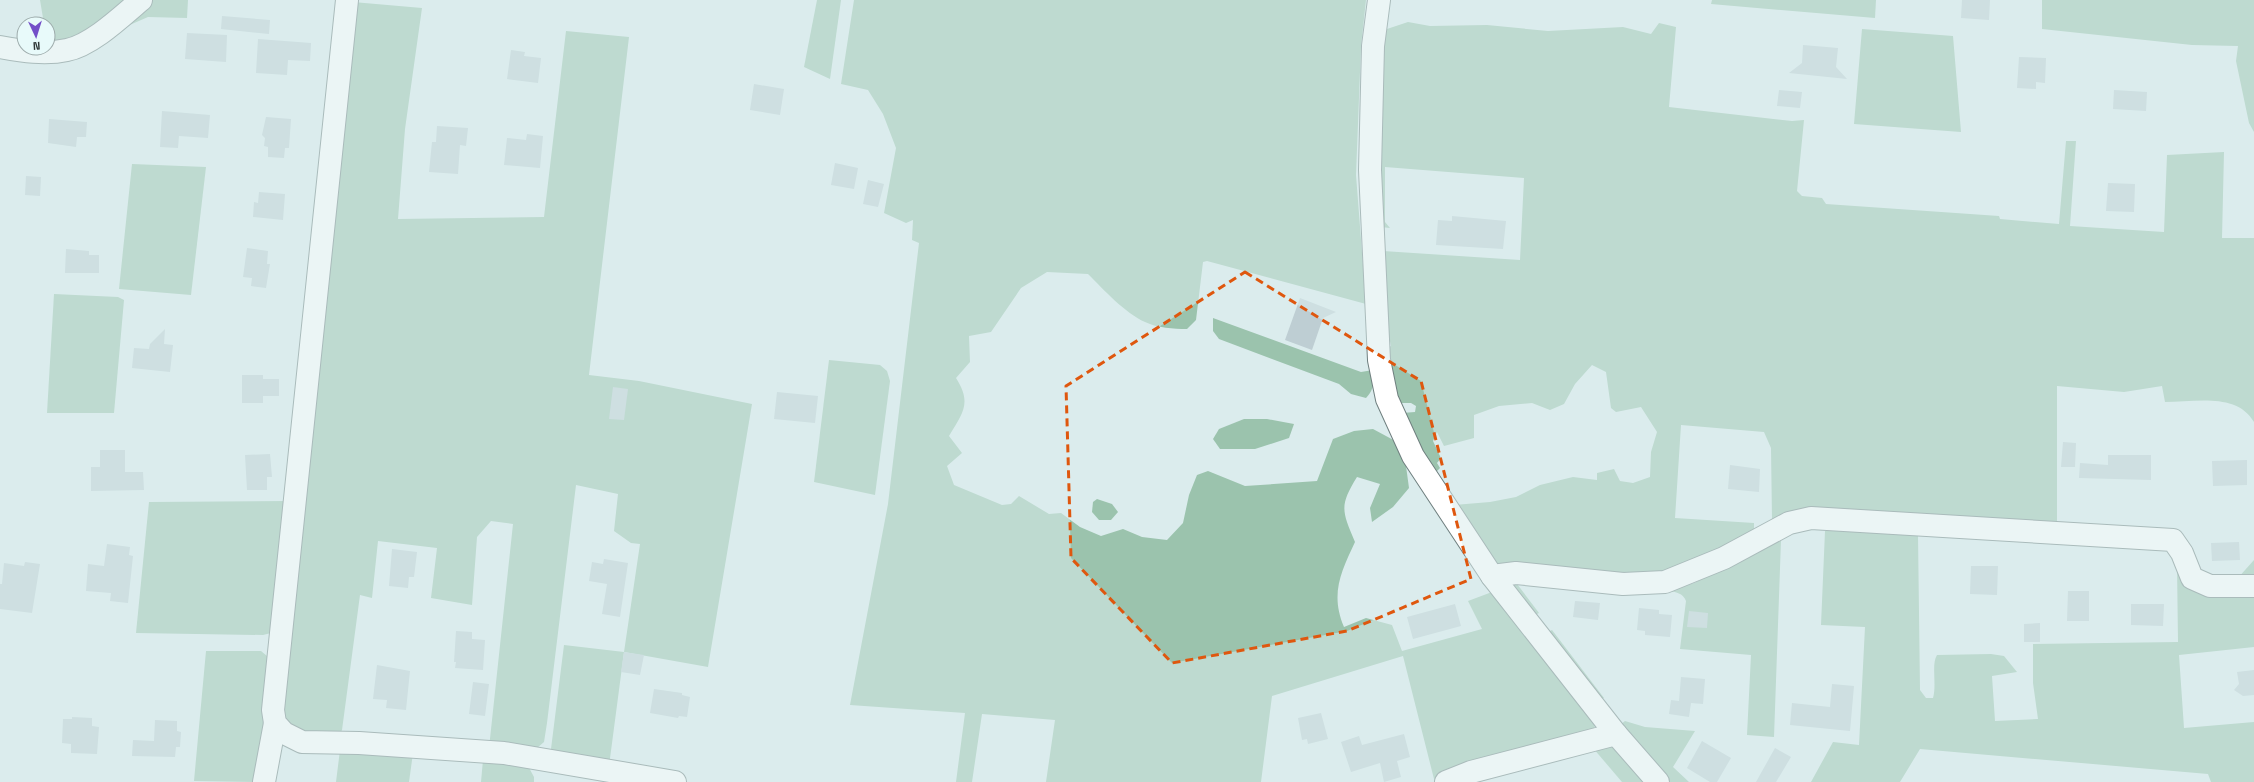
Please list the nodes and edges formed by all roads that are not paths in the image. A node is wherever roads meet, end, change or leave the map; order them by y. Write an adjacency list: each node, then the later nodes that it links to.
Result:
1 (141, 0): 4 (street)
2 (347, 0): 7 (street)
3 (1380, 0): 5 (street)
4 (0, 47)
5 (1492, 576): 6 (street); 8 (street)
6 (2254, 586)
7 (275, 723): 9 (street); 10 (street)
8 (1616, 734): 11 (street); 12 (street)
9 (264, 782)
10 (675, 782)
11 (1446, 782)
12 (1658, 782)

